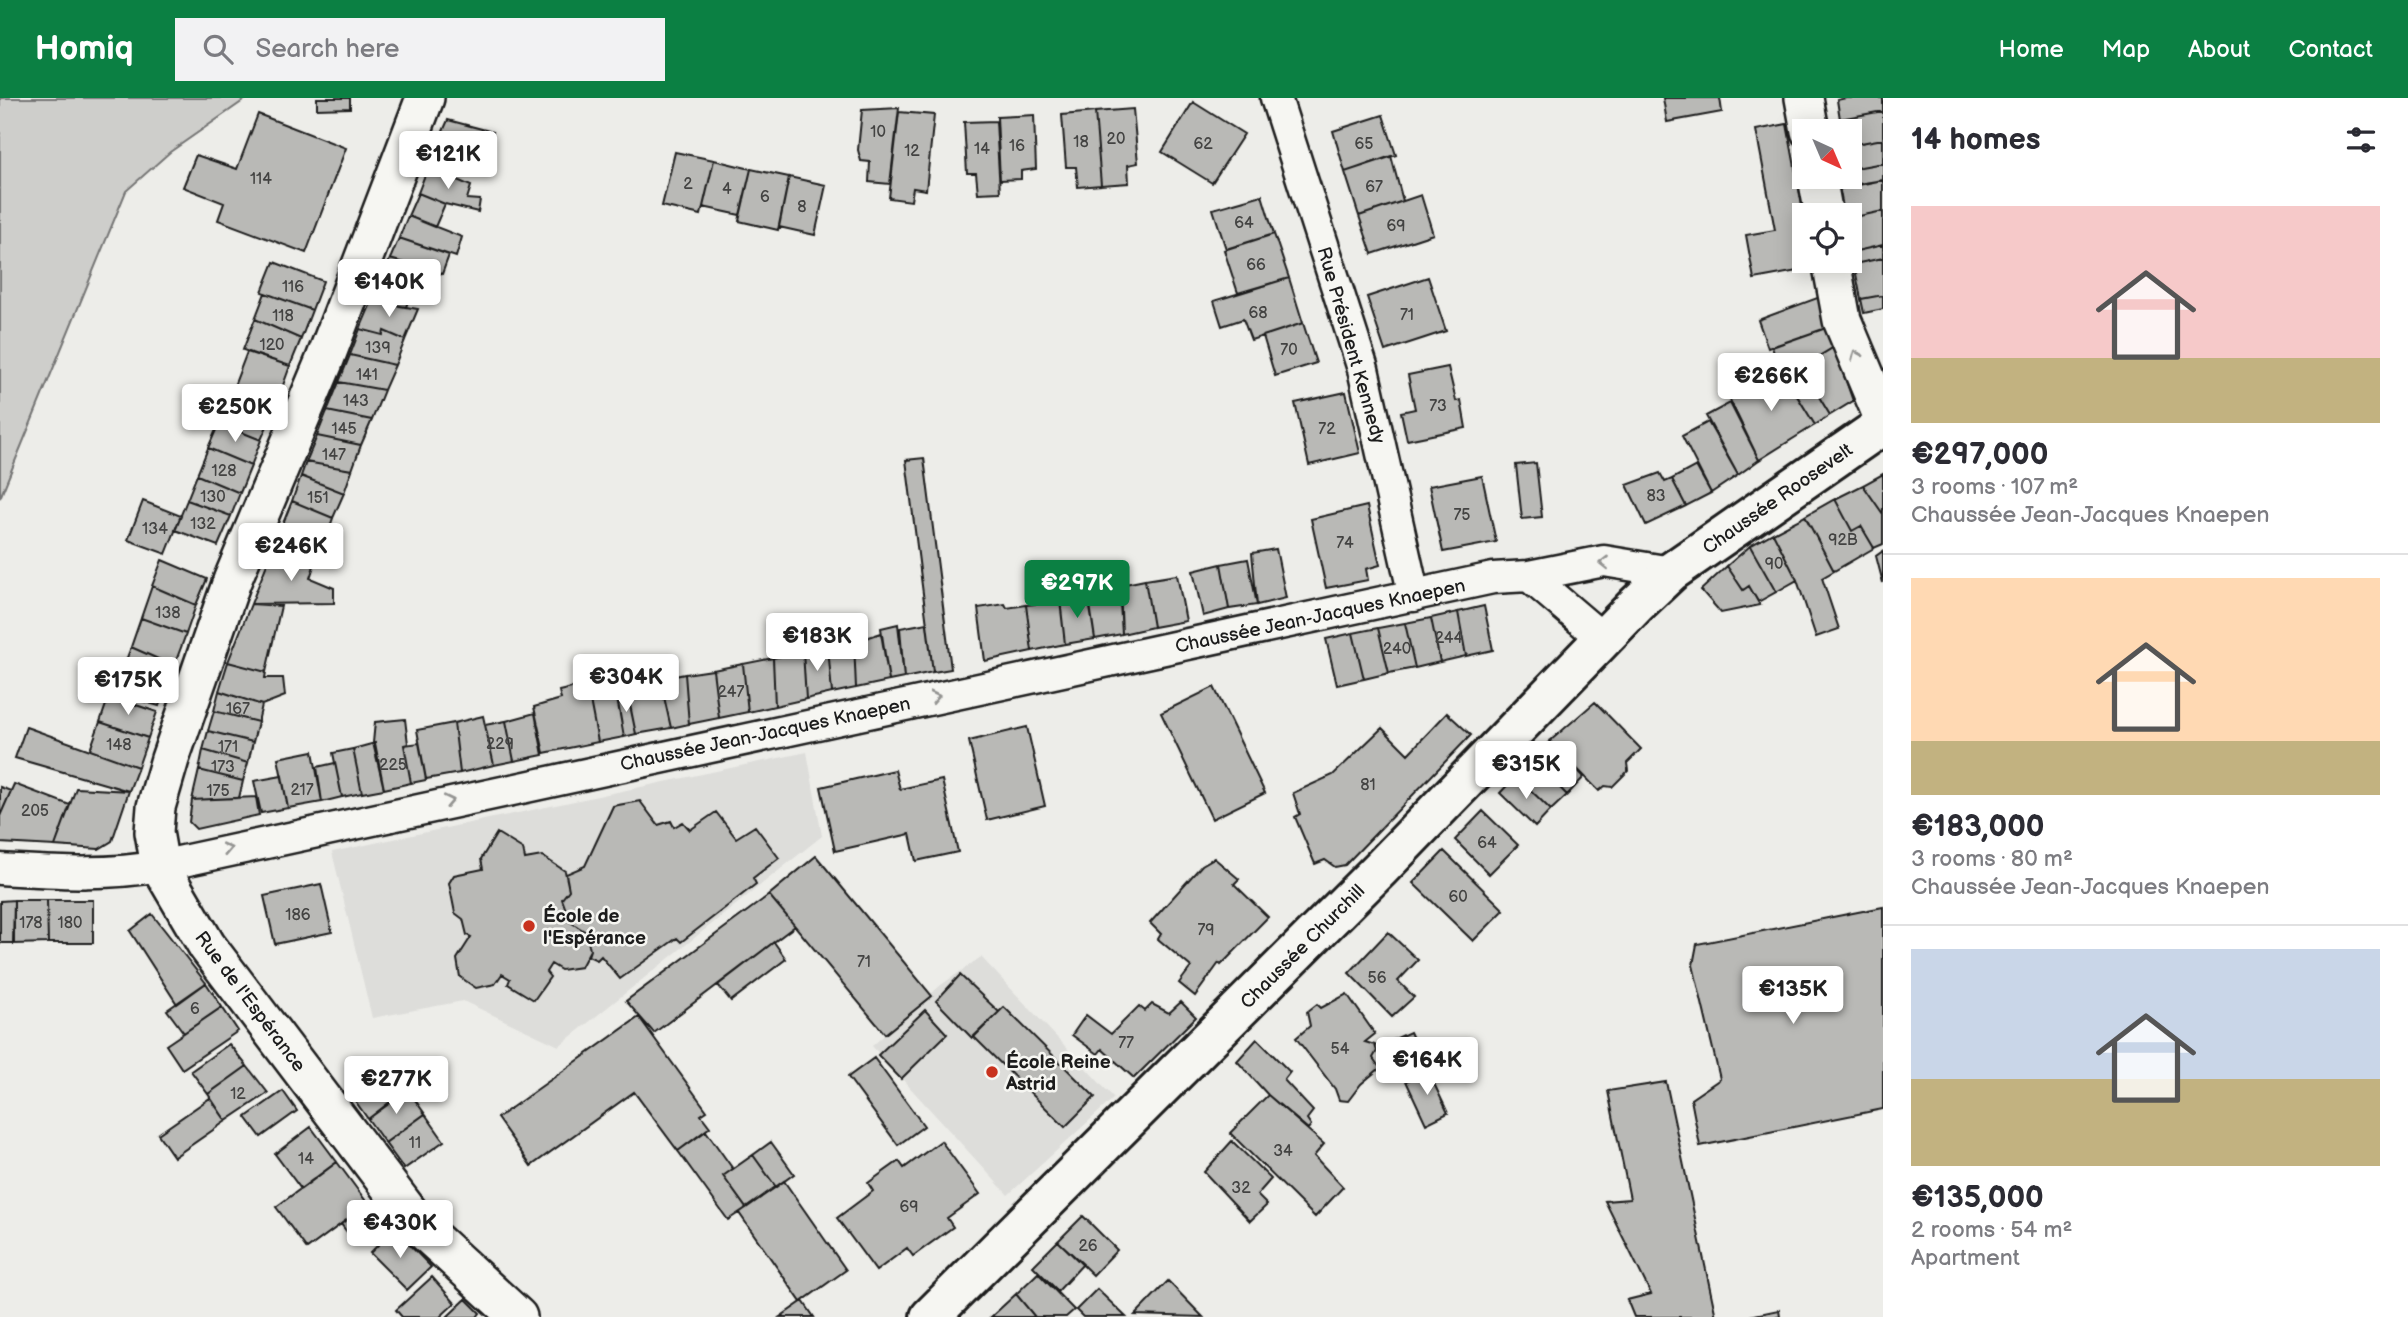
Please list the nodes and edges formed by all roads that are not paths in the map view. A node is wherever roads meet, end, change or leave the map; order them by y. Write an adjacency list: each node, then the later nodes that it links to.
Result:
1 (425, 98): 12 (street)
2 (1276, 98): 10 (street, Rue Président Kennedy)
3 (1804, 98): 4 (street)
4 (1808, 119)
5 (1833, 273): 6 (street, one-way to 5)
6 (1883, 418)
7 (1883, 425): 8 (main road, Chaussée Roosevelt)
8 (1671, 572): 9 (street, Chaussée Jean-Jacques Knaepen, one-way to 9); 11 (main road, Chaussée Churchill)
9 (1530, 576): 10 (street, Chaussée Jean-Jacques Knaepen); 11 (street)
10 (1414, 596): 12 (street, Chaussée Jean-Jacques Knaepen, one-way to 10)
11 (1603, 639): 15 (main road, Chaussée Churchill)
12 (160, 866): 13 (street, Chaussée Jean-Jacques Knaepen); 14 (street, Rue de l'Espérance)
13 (0, 869)
14 (518, 1317)
15 (930, 1317)

